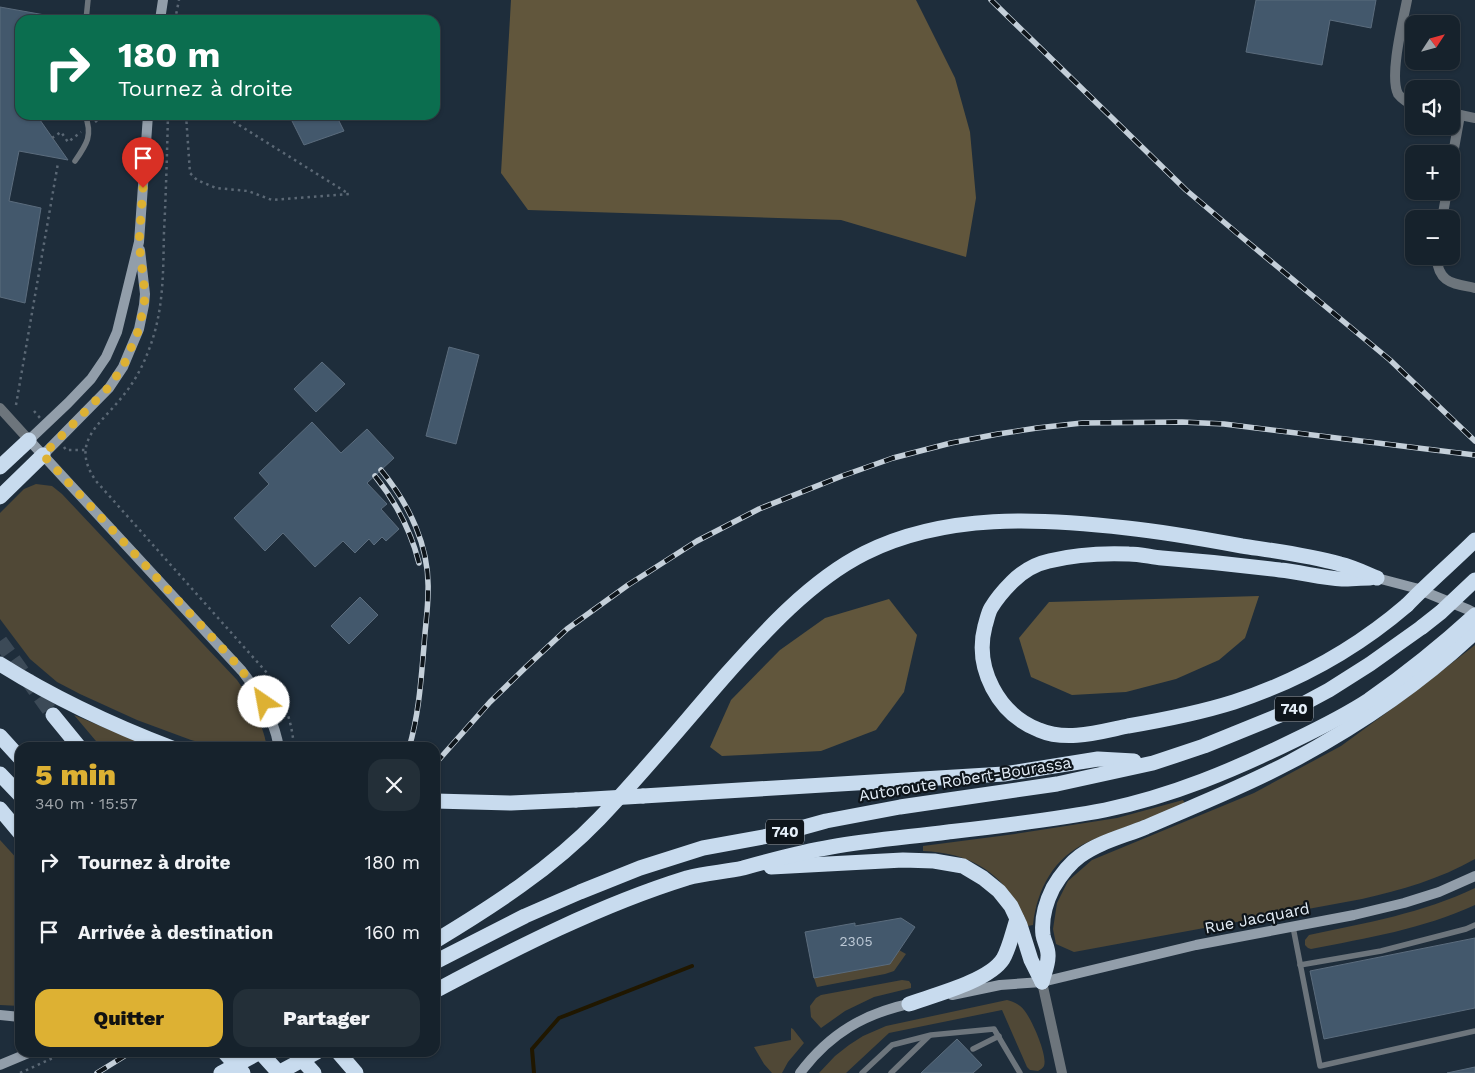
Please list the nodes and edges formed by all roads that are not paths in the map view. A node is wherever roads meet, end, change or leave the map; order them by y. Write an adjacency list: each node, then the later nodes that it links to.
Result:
1 (88, 0): 4 (lane)
2 (163, 0): 5 (street)
3 (1407, 0): 6 (street)
4 (86, 15)
5 (161, 15)
6 (1405, 100)
7 (1460, 115): 8 (street)
8 (1475, 118)
9 (87, 120): 11 (lane)
10 (148, 120): 12 (street)
11 (75, 161)
12 (139, 242): 16 (street); 17 (street)
13 (1437, 265): 14 (street)
14 (1475, 288)
15 (0, 408): 16 (street)
16 (29, 440): 17 (street); 18 (highway)
17 (43, 455): 19 (highway); 31 (street)
18 (0, 467)
19 (0, 497)
20 (1475, 540): 21 (highway, bridge)
21 (1377, 578): 23 (street); 46 (highway)
22 (1475, 580): 33 (highway, Autoroute Robert-Bourassa / 740, bridge)
23 (1475, 614): 25 (highway, 740)
24 (1475, 632): 25 (highway)
25 (1442, 653): 41 (highway, 740); 49 (highway)
26 (0, 664): 30 (highway)
27 (53, 714): 29 (highway)
28 (0, 736): 32 (highway)
29 (75, 742)
30 (157, 742)
31 (278, 742)
32 (15, 752)
33 (1153, 763): 36 (highway, bridge); 47 (highway, Autoroute Robert-Bourassa / 740)
34 (0, 774): 35 (highway)
35 (15, 790)
36 (440, 802)
37 (0, 809): 39 (highway)
38 (0, 815): 40 (highway)
39 (15, 828)
40 (15, 829)
41 (740, 868): 43 (highway); 50 (highway, 740)
42 (1475, 876): 45 (street, Rue Jacquard)
43 (1017, 919): 49 (highway); 51 (highway)
44 (1475, 925): 48 (lane)
45 (1292, 927): 48 (lane); 49 (street, Rue Jacquard)
46 (440, 938)
47 (440, 959)
48 (1300, 965): 54 (lane)
49 (1042, 982): 51 (street, Rue Jacquard); 78 (street)
50 (440, 987)
51 (909, 1004): 74 (street, Rue Jacquard)
52 (0, 1015): 53 (street)
53 (15, 1016)
54 (1475, 1031)
55 (931, 1035): 56 (lane); 75 (lane); 76 (lane)
56 (998, 1036): 57 (lane); 77 (lane)
57 (973, 1050)
58 (19, 1057): 67 (street)
59 (229, 1057): 69 (highway, bridge)
60 (244, 1057): 68 (highway)
61 (250, 1057): 68 (highway)
62 (264, 1057): 70 (highway, bridge)
63 (300, 1057): 72 (highway, bridge)
64 (308, 1057): 70 (highway)
65 (316, 1057): 71 (highway)
66 (342, 1057): 73 (highway)
67 (0, 1065)
68 (220, 1073)
69 (243, 1073)
70 (278, 1073)
71 (292, 1073)
72 (314, 1073)
73 (356, 1073)
74 (800, 1073)
75 (862, 1073)
76 (891, 1073)
77 (1020, 1073)
78 (1062, 1073)

